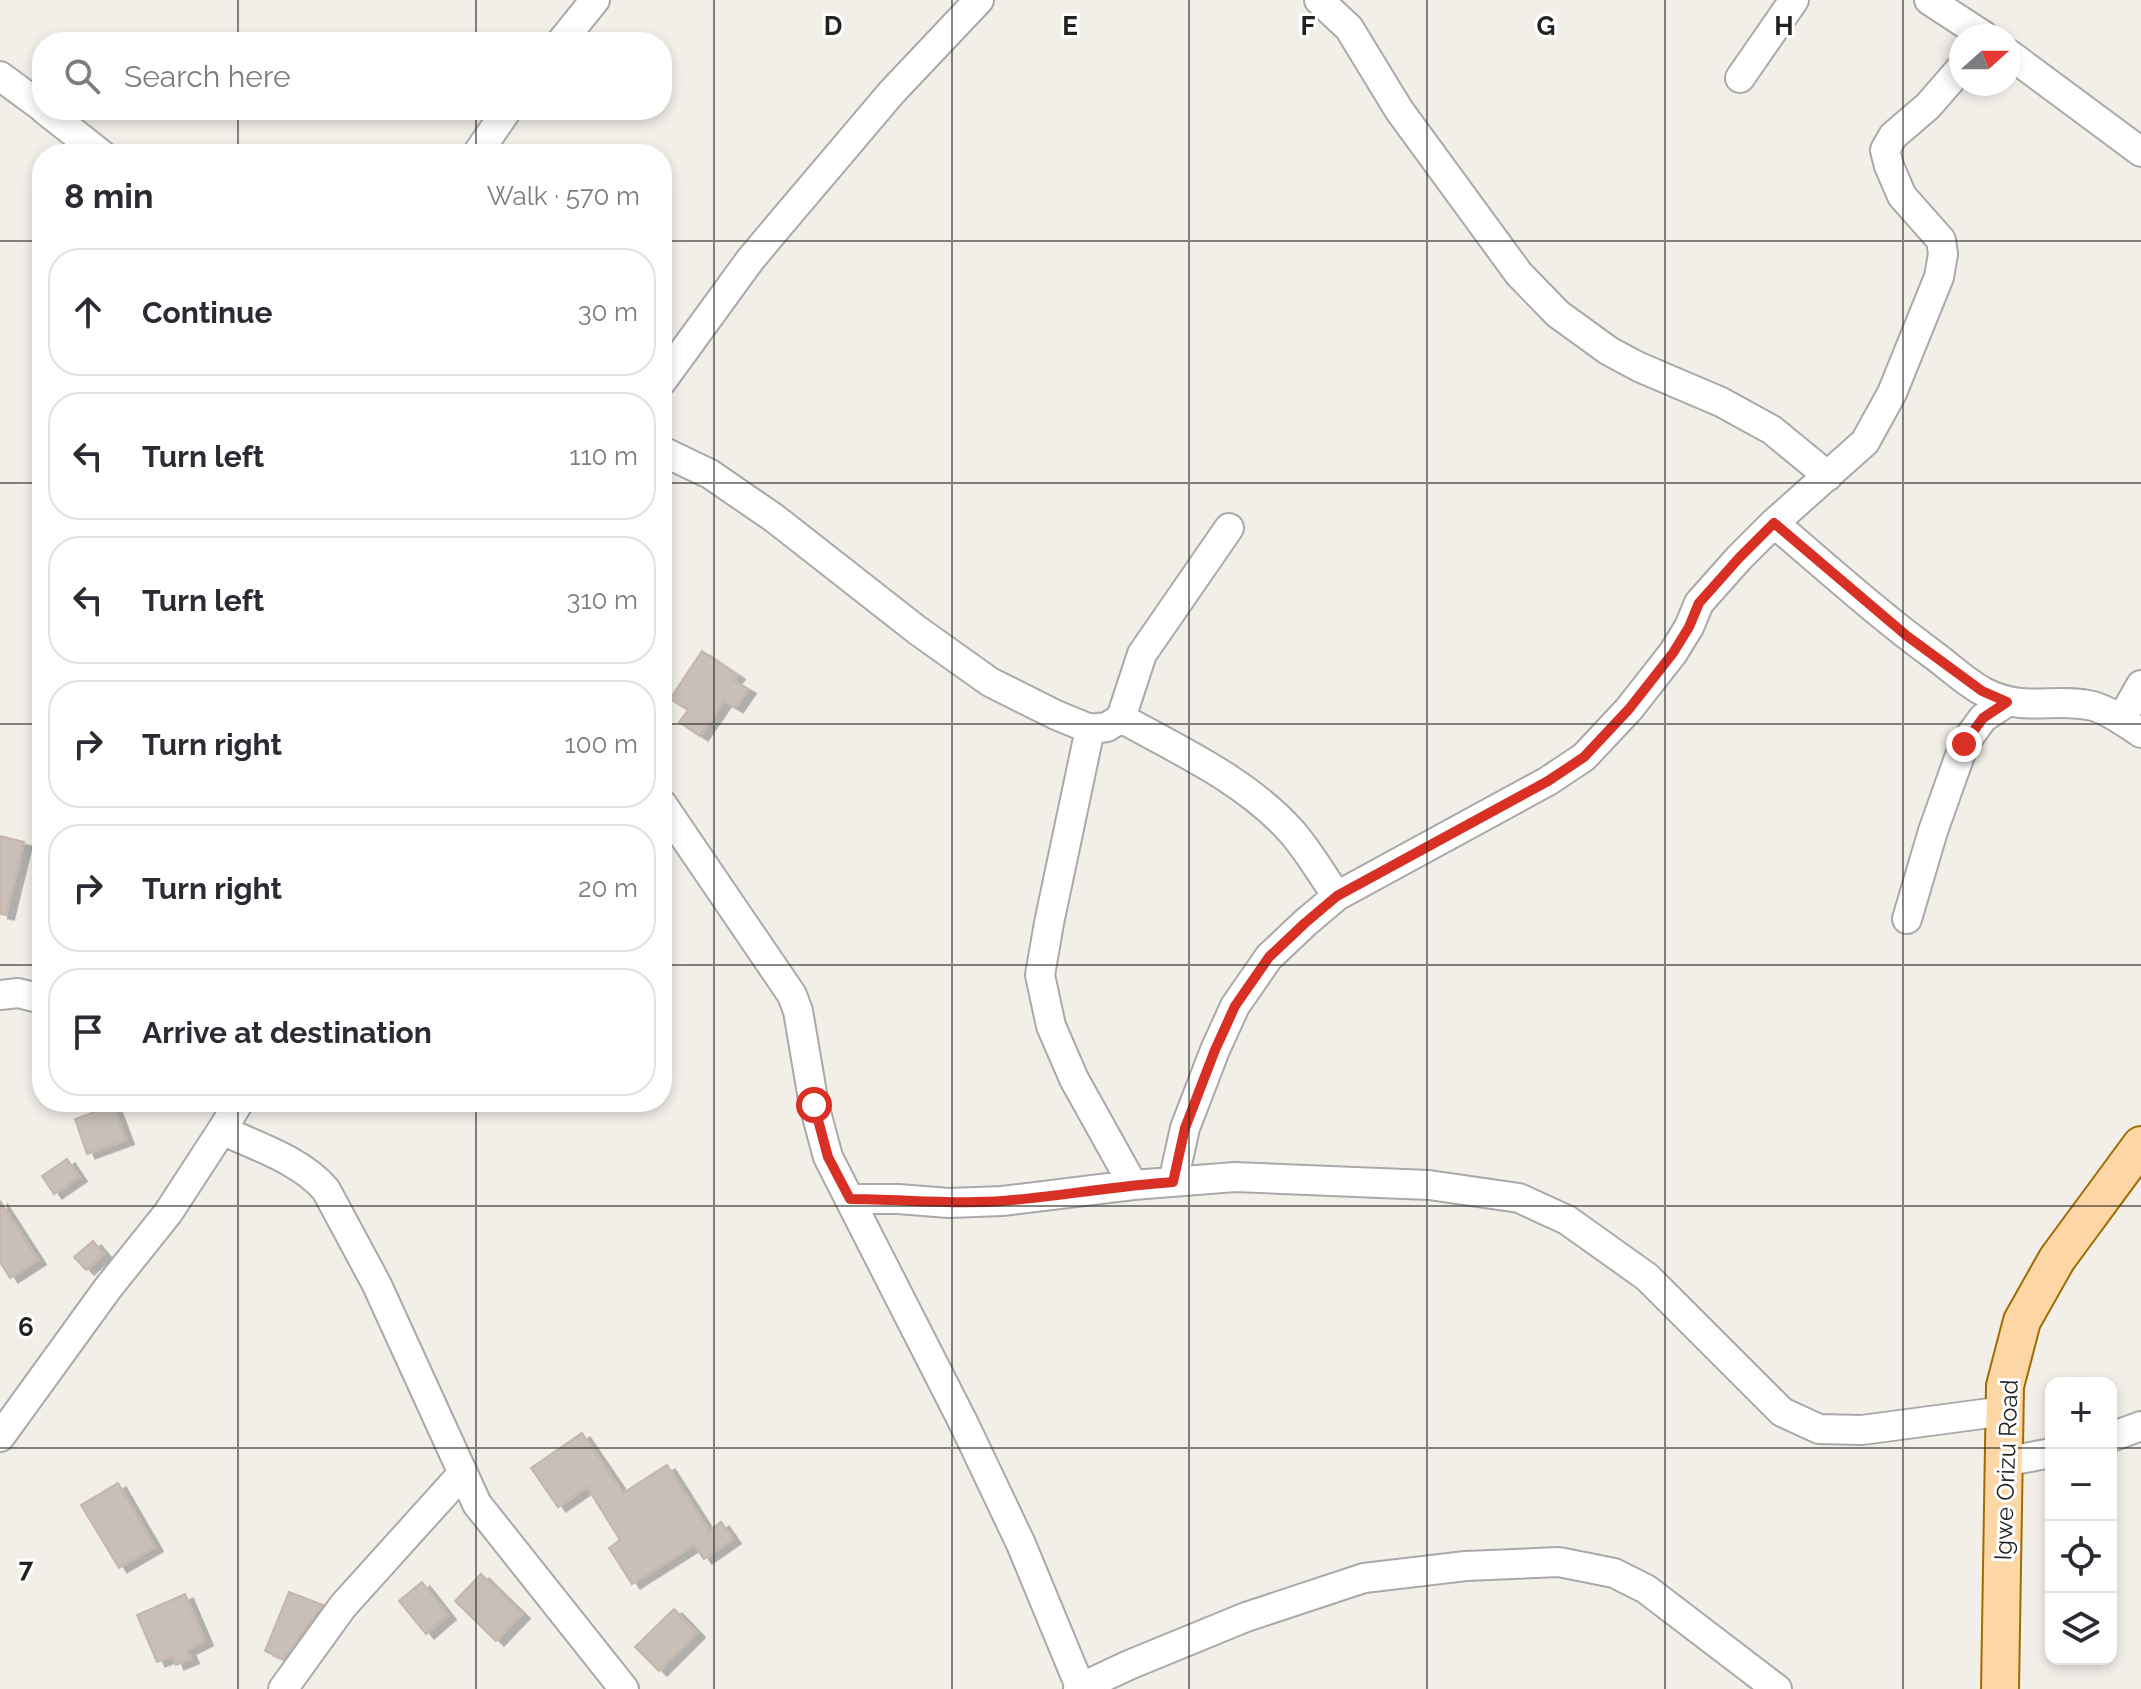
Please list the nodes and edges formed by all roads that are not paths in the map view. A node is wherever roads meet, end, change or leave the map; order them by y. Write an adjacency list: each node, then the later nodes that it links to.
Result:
1 (595, 0): 7 (street)
2 (979, 0): 18 (street)
3 (1319, 0): 20 (street)
4 (1794, 0): 10 (street)
5 (1929, 0): 6 (street)
6 (1973, 24)
7 (569, 32)
8 (2021, 63): 17 (street)
9 (0, 76): 12 (street)
10 (1740, 78)
11 (1949, 82): 20 (street)
12 (32, 100)
13 (58, 120): 15 (street)
14 (500, 120): 16 (street)
15 (88, 144)
16 (484, 144)
17 (2141, 152)
18 (672, 367)
19 (672, 456): 27 (street)
20 (1828, 476): 21 (street)
21 (1774, 523): 24 (street); 29 (street)
22 (1229, 528): 25 (street)
23 (2141, 685): 26 (street)
24 (2007, 702): 26 (street); 30 (street)
25 (1121, 718): 27 (street); 29 (street)
26 (2131, 726)
27 (1090, 729): 37 (street)
28 (672, 819): 38 (street)
29 (1337, 896): 36 (street)
30 (1907, 919)
31 (0, 995): 32 (street)
32 (32, 996)
33 (233, 1112): 34 (street)
34 (222, 1130): 42 (street); 45 (street)
35 (2141, 1145): 39 (main road, Igwe Orizu Road)
36 (1173, 1182): 37 (street); 39 (street)
37 (1133, 1185): 38 (street)
38 (850, 1199): 48 (street)
39 (2005, 1411): 44 (main road, Igwe Orizu Road)
40 (2141, 1426): 41 (street)
41 (2117, 1435)
42 (0, 1437)
43 (2045, 1454): 44 (street)
44 (2004, 1462): 50 (main road, Igwe Orizu Road)
45 (463, 1473): 46 (street); 47 (street)
46 (283, 1689)
47 (624, 1689)
48 (1079, 1689): 49 (street)
49 (1777, 1689)
50 (2000, 1689)

